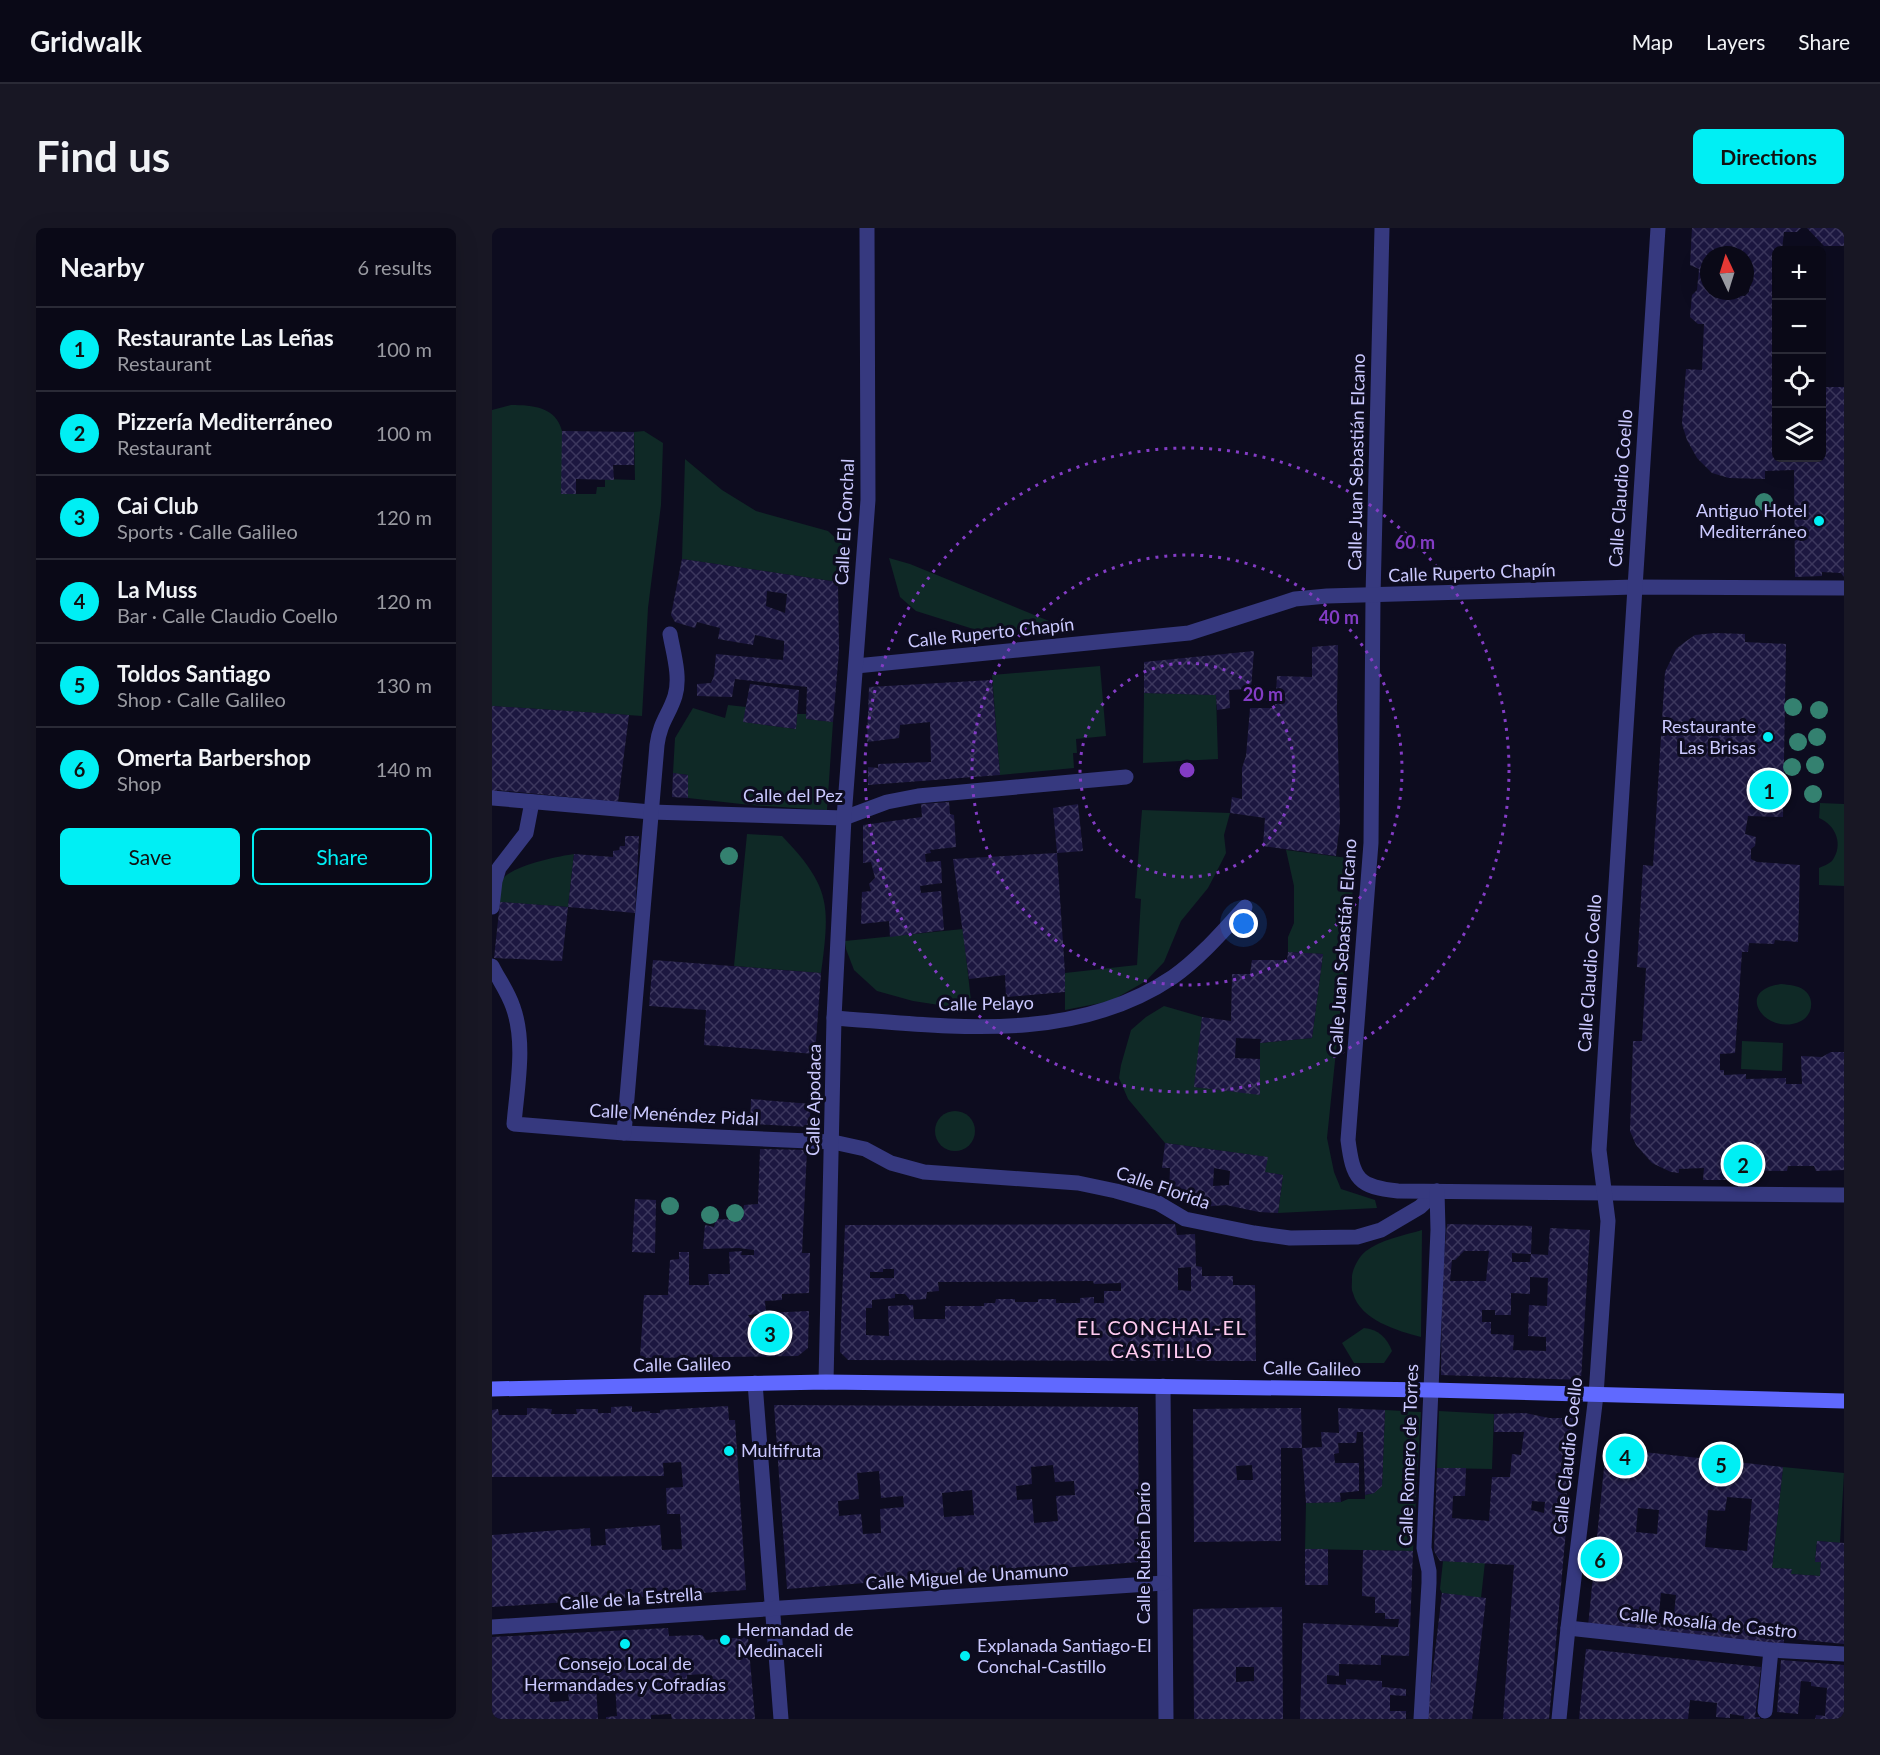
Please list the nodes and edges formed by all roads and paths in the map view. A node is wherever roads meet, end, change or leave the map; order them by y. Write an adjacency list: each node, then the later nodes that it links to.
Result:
1 (867, 228): 8 (street, Calle El Conchal)
2 (1382, 228): 6 (street, Calle Juan Sebastián Elcano)
3 (1658, 228): 4 (street, Calle Claudio Coello)
4 (1634, 587): 5 (street, Calle Ruperto Chapín); 6 (street, Calle Ruperto Chapín); 21 (street, Calle Claudio Coello)
5 (1844, 588)
6 (1373, 596): 8 (street, Calle Ruperto Chapín); 20 (street, Calle Juan Sebastián Elcano)
7 (670, 634): 12 (street)
8 (856, 666): 13 (street, Calle El Conchal)
9 (1126, 777): 13 (street, Calle del Pez)
10 (492, 798): 11 (street, Calle del Pez)
11 (532, 802): 12 (street, Calle del Pez); 14 (street)
12 (651, 812): 13 (street, Calle del Pez); 18 (street)
13 (844, 818): 17 (street, Calle Apodaca)
14 (492, 907)
15 (1245, 907): 17 (street, Calle Pelayo)
16 (492, 966): 18 (street, Calle Menéndez Pidal)
17 (834, 1018): 19 (street, Calle Apodaca)
18 (624, 1133): 19 (street, Calle Menéndez Pidal)
19 (833, 1142): 20 (street, Calle Florida); 23 (street, Calle Apodaca)
20 (1437, 1191): 21 (street, Calle Juan Sebastián Elcano); 27 (street, Calle Romero de Torres)
21 (1604, 1192): 22 (street, Calle Juan Sebastián Elcano); 28 (street, Calle Claudio Coello)
22 (1844, 1195)
23 (826, 1382): 24 (street, Calle Galileo); 25 (street, Calle Galileo)
24 (755, 1383): 26 (street, Calle Galileo); 31 (street)
25 (1163, 1386): 27 (street, Calle Galileo); 30 (street, Calle Rubén Darío)
26 (492, 1389)
27 (1431, 1390): 28 (street, Calle Galileo); 39 (street, Calle Romero de Torres)
28 (1596, 1395): 29 (street, Calle Galileo); 33 (street, Calle Claudio Coello)
29 (1844, 1401)
30 (1164, 1583): 31 (street, Calle Miguel de Unamuno); 38 (street, Calle Rubén Darío)
31 (772, 1610): 32 (street, Calle de la Estrella); 37 (street)
32 (492, 1627)
33 (1568, 1629): 34 (street, Calle Rosalía de Castro); 40 (street, Calle Claudio Coello)
34 (1771, 1650): 35 (street, Calle Rosalía de Castro); 36 (street)
35 (1844, 1654)
36 (1765, 1711)
37 (781, 1719)
38 (1166, 1719)
39 (1421, 1719)
40 (1559, 1719)

